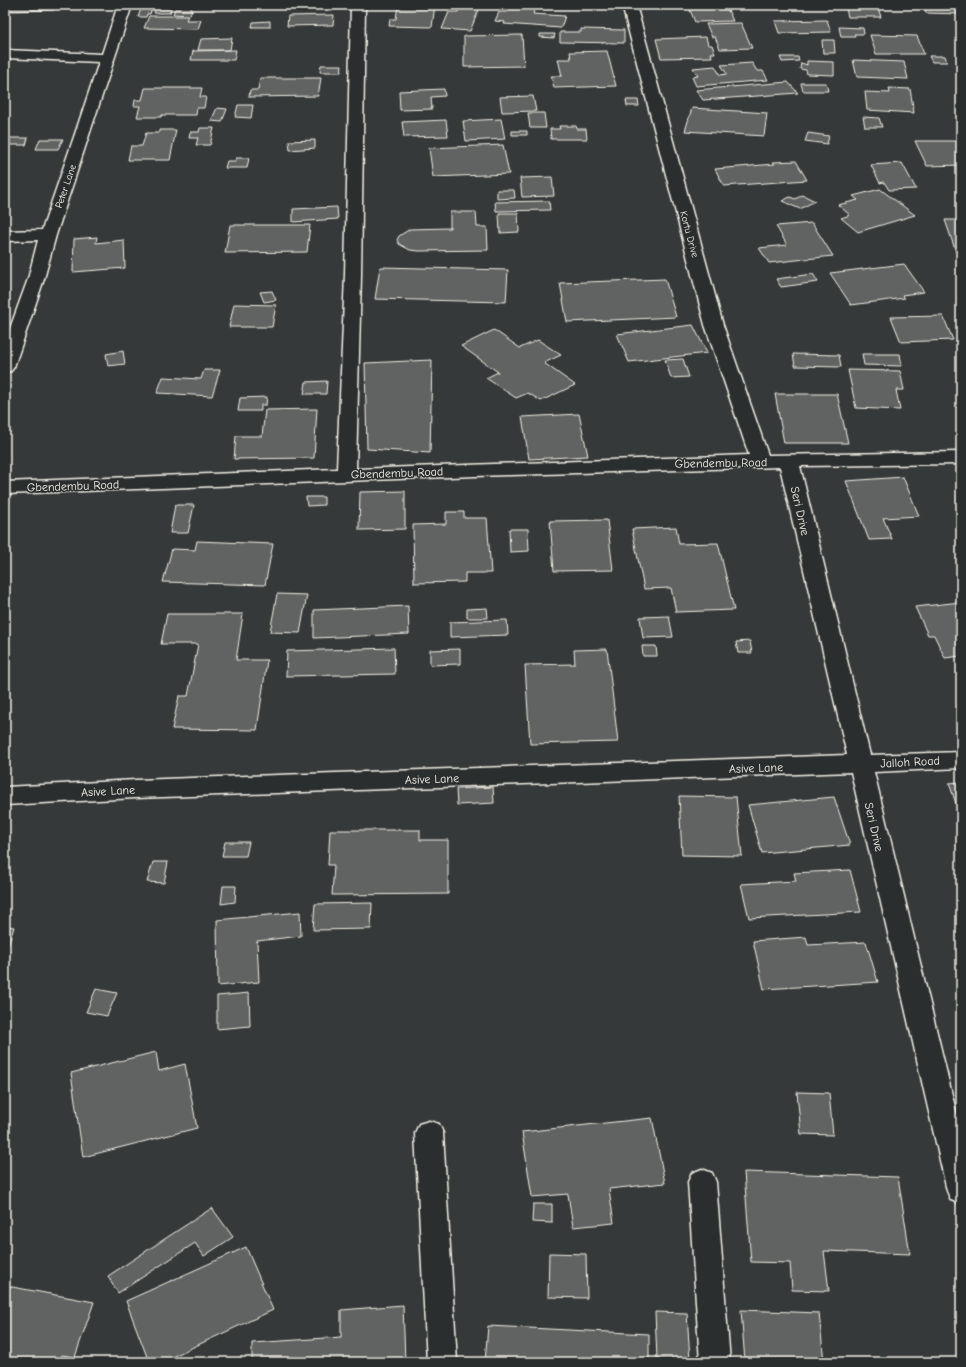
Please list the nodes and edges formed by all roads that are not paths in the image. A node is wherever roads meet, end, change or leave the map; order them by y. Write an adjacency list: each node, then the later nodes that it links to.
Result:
1 (125, 5): 5 (street, Peter Lane)
2 (358, 5): 12 (street)
3 (628, 5): 10 (street, Kortu Drive)
4 (5, 54): 5 (street)
5 (107, 58): 6 (street, Peter Lane)
6 (48, 235): 7 (street); 8 (street, Peter Lane)
7 (5, 236)
8 (5, 368)
9 (961, 458): 11 (street, Gbendembu Road)
10 (760, 461): 11 (street, Gbendembu Road); 12 (street, Gbendembu Road)
11 (789, 462): 15 (street, Seri Drive)
12 (346, 476): 13 (street, Gbendembu Road)
13 (5, 488)
14 (961, 760): 15 (street, Jalloh Road)
15 (859, 764): 16 (street, Asive Lane); 19 (street, Seri Drive)
16 (5, 796)
17 (429, 1133): 20 (street)
18 (702, 1182): 21 (street)
19 (961, 1191)
20 (442, 1362)
21 (716, 1362)

